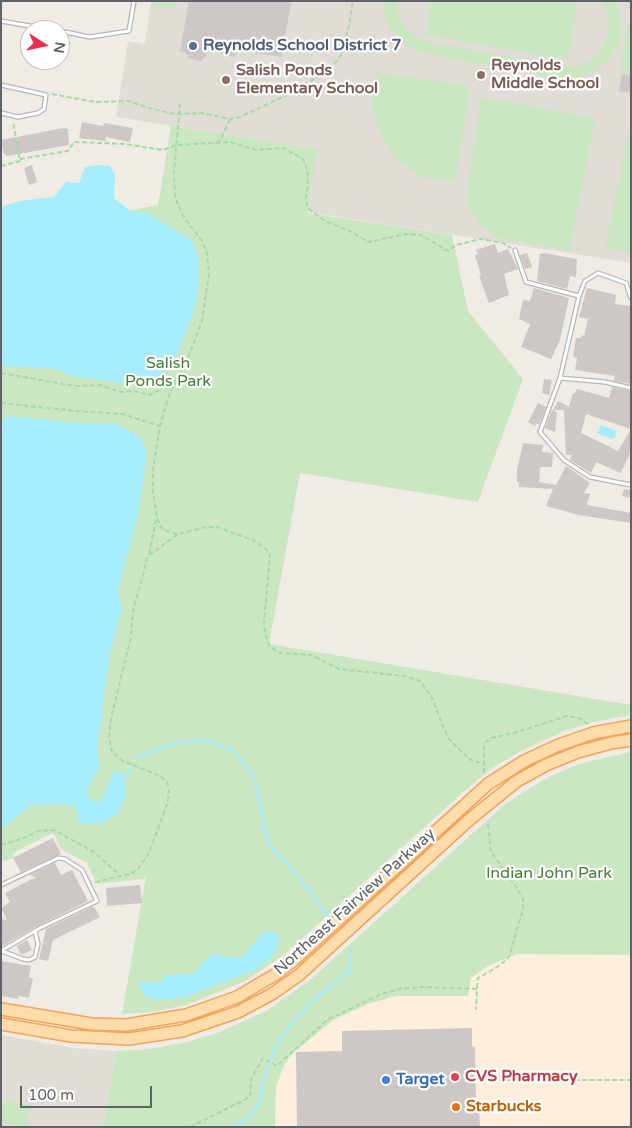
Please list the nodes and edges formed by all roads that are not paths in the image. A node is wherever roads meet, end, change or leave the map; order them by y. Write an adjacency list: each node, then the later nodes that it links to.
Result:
1 (134, 1): 4 (lane)
2 (1, 21): 3 (lane)
3 (20, 24)
4 (70, 33)
5 (1, 85): 6 (lane)
6 (1, 113)
7 (515, 250): 8 (lane)
8 (579, 296): 9 (lane); 10 (lane)
9 (631, 298)
10 (560, 378): 11 (lane); 12 (lane)
11 (631, 388)
12 (631, 485)
13 (631, 726): 18 (main road, Northeast Fairview Parkway)
14 (631, 740): 19 (main road, Northeast Fairview Parkway)
15 (1, 885): 16 (lane)
16 (35, 931): 17 (lane); 17 (lane)
17 (2, 951)
18 (1, 1009)
19 (1, 1024)

